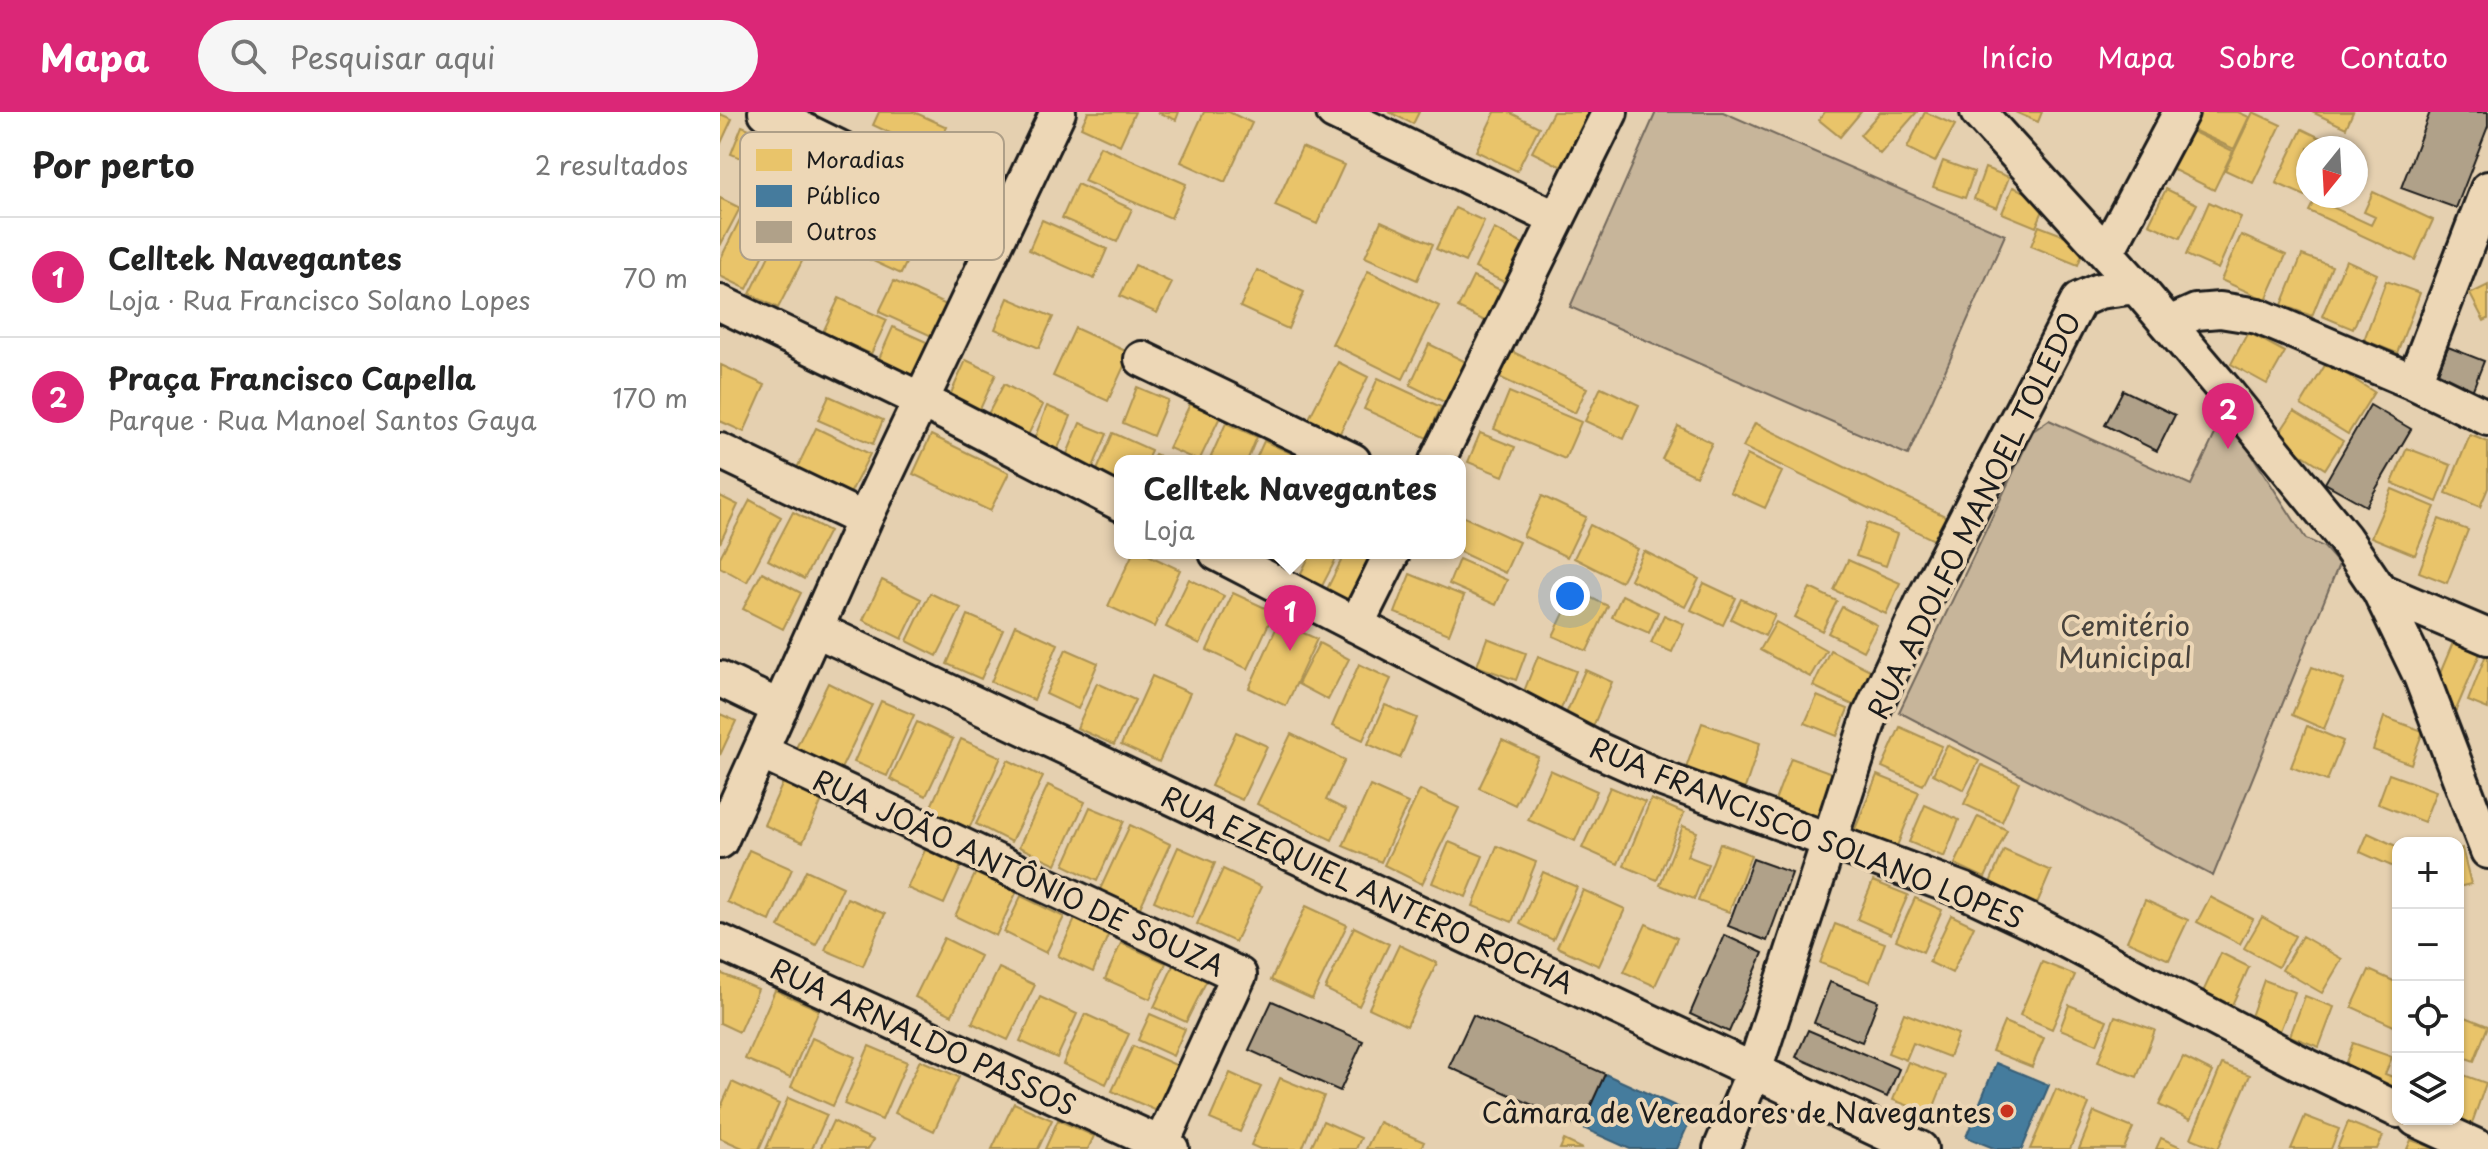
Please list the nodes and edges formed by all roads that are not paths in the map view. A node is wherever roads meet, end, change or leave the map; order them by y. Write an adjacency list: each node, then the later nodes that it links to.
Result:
1 (766, 112): 7 (street)
2 (1058, 112): 10 (street)
3 (1334, 112): 9 (street)
4 (1610, 112): 9 (street)
5 (1978, 112): 11 (street)
6 (2181, 112): 11 (street)
7 (807, 132)
8 (2488, 189): 17 (street)
9 (1557, 219): 22 (street)
10 (1004, 224)
11 (2106, 253): 13 (street)
12 (987, 260): 18 (street)
13 (2136, 286): 15 (street); 34 (street, RUA ADOLFO MANOEL TOLEDO)
14 (720, 303): 18 (street)
15 (2169, 324): 17 (street); 27 (street)
16 (1142, 359): 21 (street)
17 (2414, 382): 19 (street)
18 (921, 400): 23 (street); 24 (street)
19 (2488, 418)
20 (720, 451): 24 (street)
21 (1341, 455)
22 (1440, 455)
23 (1114, 500)
24 (864, 520): 29 (street)
25 (1229, 559): 28 (street, RUA FRANCISCO SOLANO LOPES)
26 (1389, 559): 28 (street)
27 (2380, 591): 30 (street); 36 (street)
28 (1356, 625): 34 (street, RUA FRANCISCO SOLANO LOPES)
29 (815, 629): 32 (street); 38 (street, RUA EZEQUIEL ANTERO ROCHA)
30 (2488, 637)
31 (720, 679): 32 (street)
32 (780, 708): 33 (street)
33 (761, 752): 35 (street); 41 (street, RUA JOÃO ANTÔNIO DE SOUZA)
34 (1829, 840): 38 (street, RUA ADOLFO MANOEL TOLEDO); 39 (street, RUA FRANCISCO SOLANO LOPES)
35 (720, 841)
36 (2488, 851)
37 (720, 942): 41 (street, RUA ARNALDO PASSOS)
38 (1754, 1071): 42 (street, RUA ADOLFO MANOEL TOLEDO); 43 (street, RUA EZEQUIEL ANTERO ROCHA)
39 (2392, 1107)
40 (2429, 1125): 44 (street)
41 (1164, 1147)
42 (1721, 1149)
43 (1920, 1149)
44 (2481, 1149)

